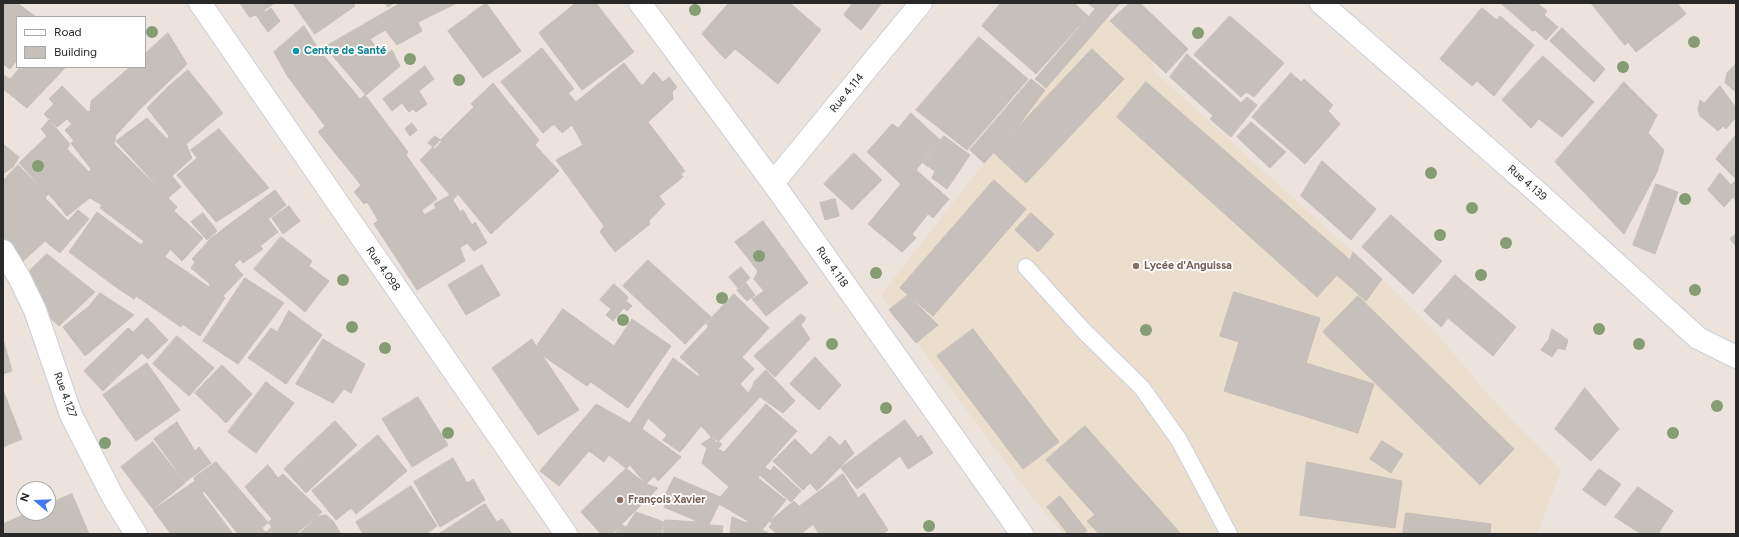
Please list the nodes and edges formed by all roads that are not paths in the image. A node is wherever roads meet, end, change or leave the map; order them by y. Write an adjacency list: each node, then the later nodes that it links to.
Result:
1 (200, 3): 10 (street, Rue 4.098)
2 (640, 3): 5 (street, Rue 4.118)
3 (921, 3): 5 (street, Rue 4.114)
4 (1321, 3): 8 (street, Rue 4.139)
5 (772, 183): 11 (street, Rue 4.118)
6 (3, 251): 9 (street, Rue 4.127)
7 (1026, 267): 12 (lane)
8 (1736, 357)
9 (136, 534)
10 (566, 534)
11 (1022, 534)
12 (1229, 534)

